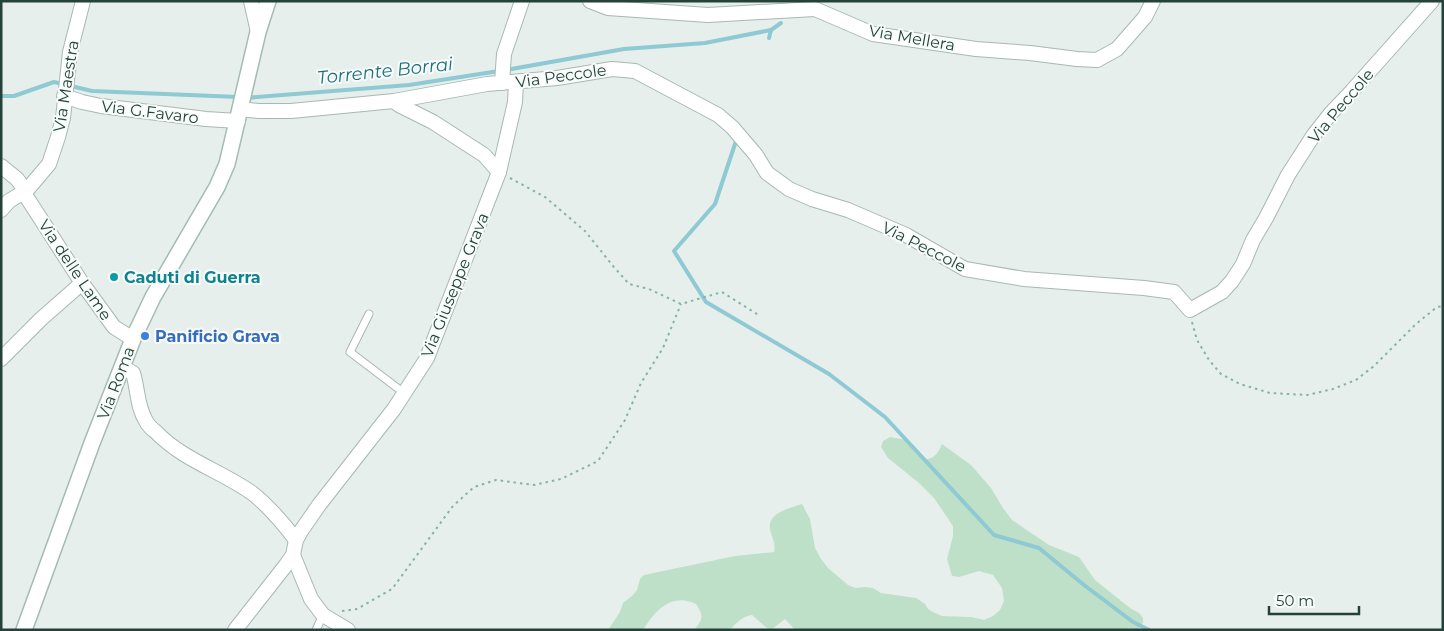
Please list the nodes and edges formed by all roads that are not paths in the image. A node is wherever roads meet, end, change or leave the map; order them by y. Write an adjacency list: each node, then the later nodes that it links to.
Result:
1 (83, 1): 10 (street, Via Maestra)
2 (251, 1): 8 (street)
3 (268, 1): 8 (main road, Via Roma)
4 (522, 1): 9 (street, Via Giuseppe Grava)
5 (590, 1): 6 (street, Via Mellera)
6 (1153, 1)
7 (1432, 1): 9 (street, Via Peccole)
8 (258, 32): 12 (main road, Via Roma)
9 (506, 80): 11 (street, Via Peccole); 14 (street, Via Giuseppe Grava)
10 (65, 92): 12 (street, Via G.Favaro); 15 (street, Via Maestra)
11 (394, 101): 12 (street, Via Peccole); 14 (street)
12 (239, 111): 19 (main road, Via Roma)
13 (1, 166): 15 (street, Via delle Lame)
14 (500, 172): 22 (street, Via Giuseppe Grava)
15 (25, 192): 16 (street, Via Maestra); 17 (street, Via delle Lame)
16 (4, 204)
17 (82, 283): 19 (street, Via delle Lame); 20 (street)
18 (369, 314): 22 (lane)
19 (133, 339): 21 (main road, Via Roma)
20 (1, 359)
21 (122, 367): 23 (street); 26 (main road, Via Roma)
22 (404, 393): 23 (street, Via Giuseppe Grava)
23 (296, 540): 24 (street)
24 (293, 555): 25 (street); 27 (street)
25 (322, 615): 28 (lane); 29 (street)
26 (24, 630)
27 (235, 630)
28 (316, 630)
29 (348, 630)

